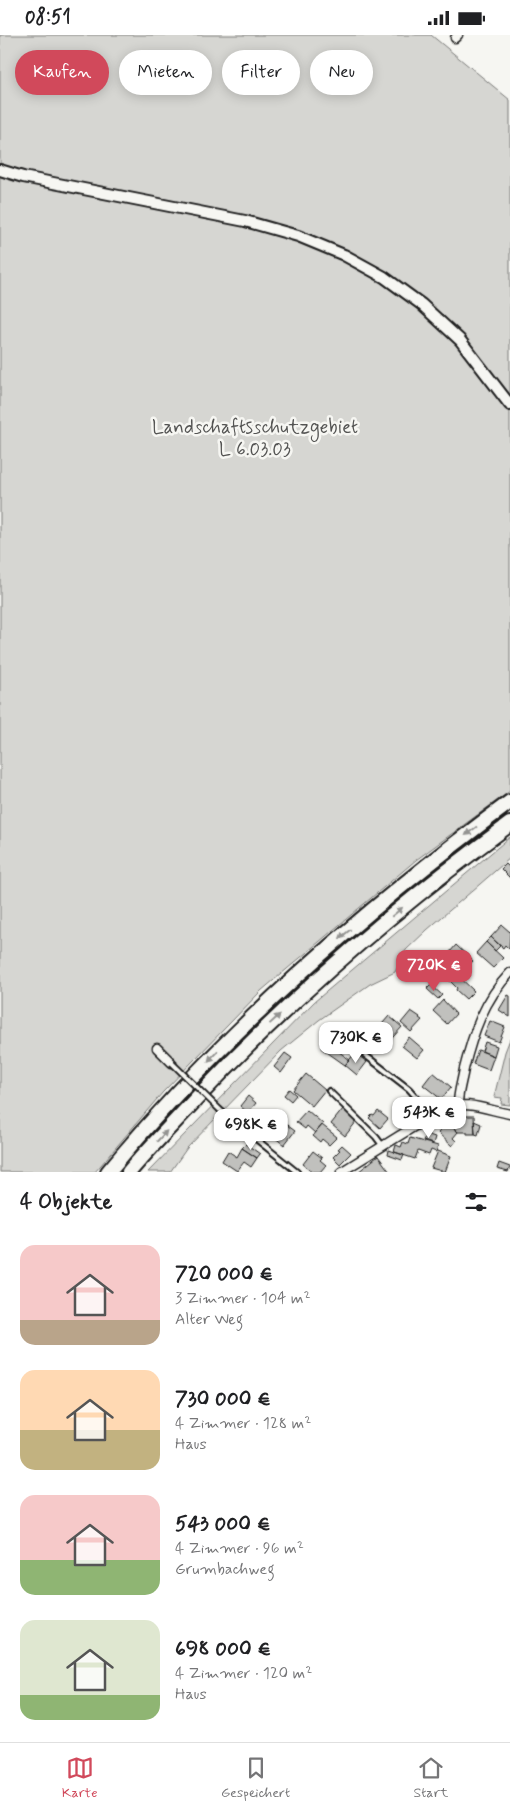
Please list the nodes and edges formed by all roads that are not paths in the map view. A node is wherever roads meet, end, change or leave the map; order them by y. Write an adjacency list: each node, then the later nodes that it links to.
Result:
1 (0, 170): 2 (main road)
2 (510, 405)
3 (510, 802): 14 (highway, one-way to 14)
4 (510, 824): 15 (highway, one-way to 4)
5 (510, 973): 10 (street)
6 (343, 1038): 12 (lane)
7 (157, 1048): 8 (street)
8 (172, 1063): 16 (lane, bridge)
9 (330, 1091): 13 (lane)
10 (458, 1104): 11 (street); 12 (street)
11 (510, 1114)
12 (432, 1115): 13 (street)
13 (382, 1145): 17 (street)
14 (108, 1172)
15 (129, 1172)
16 (297, 1172)
17 (341, 1172)

